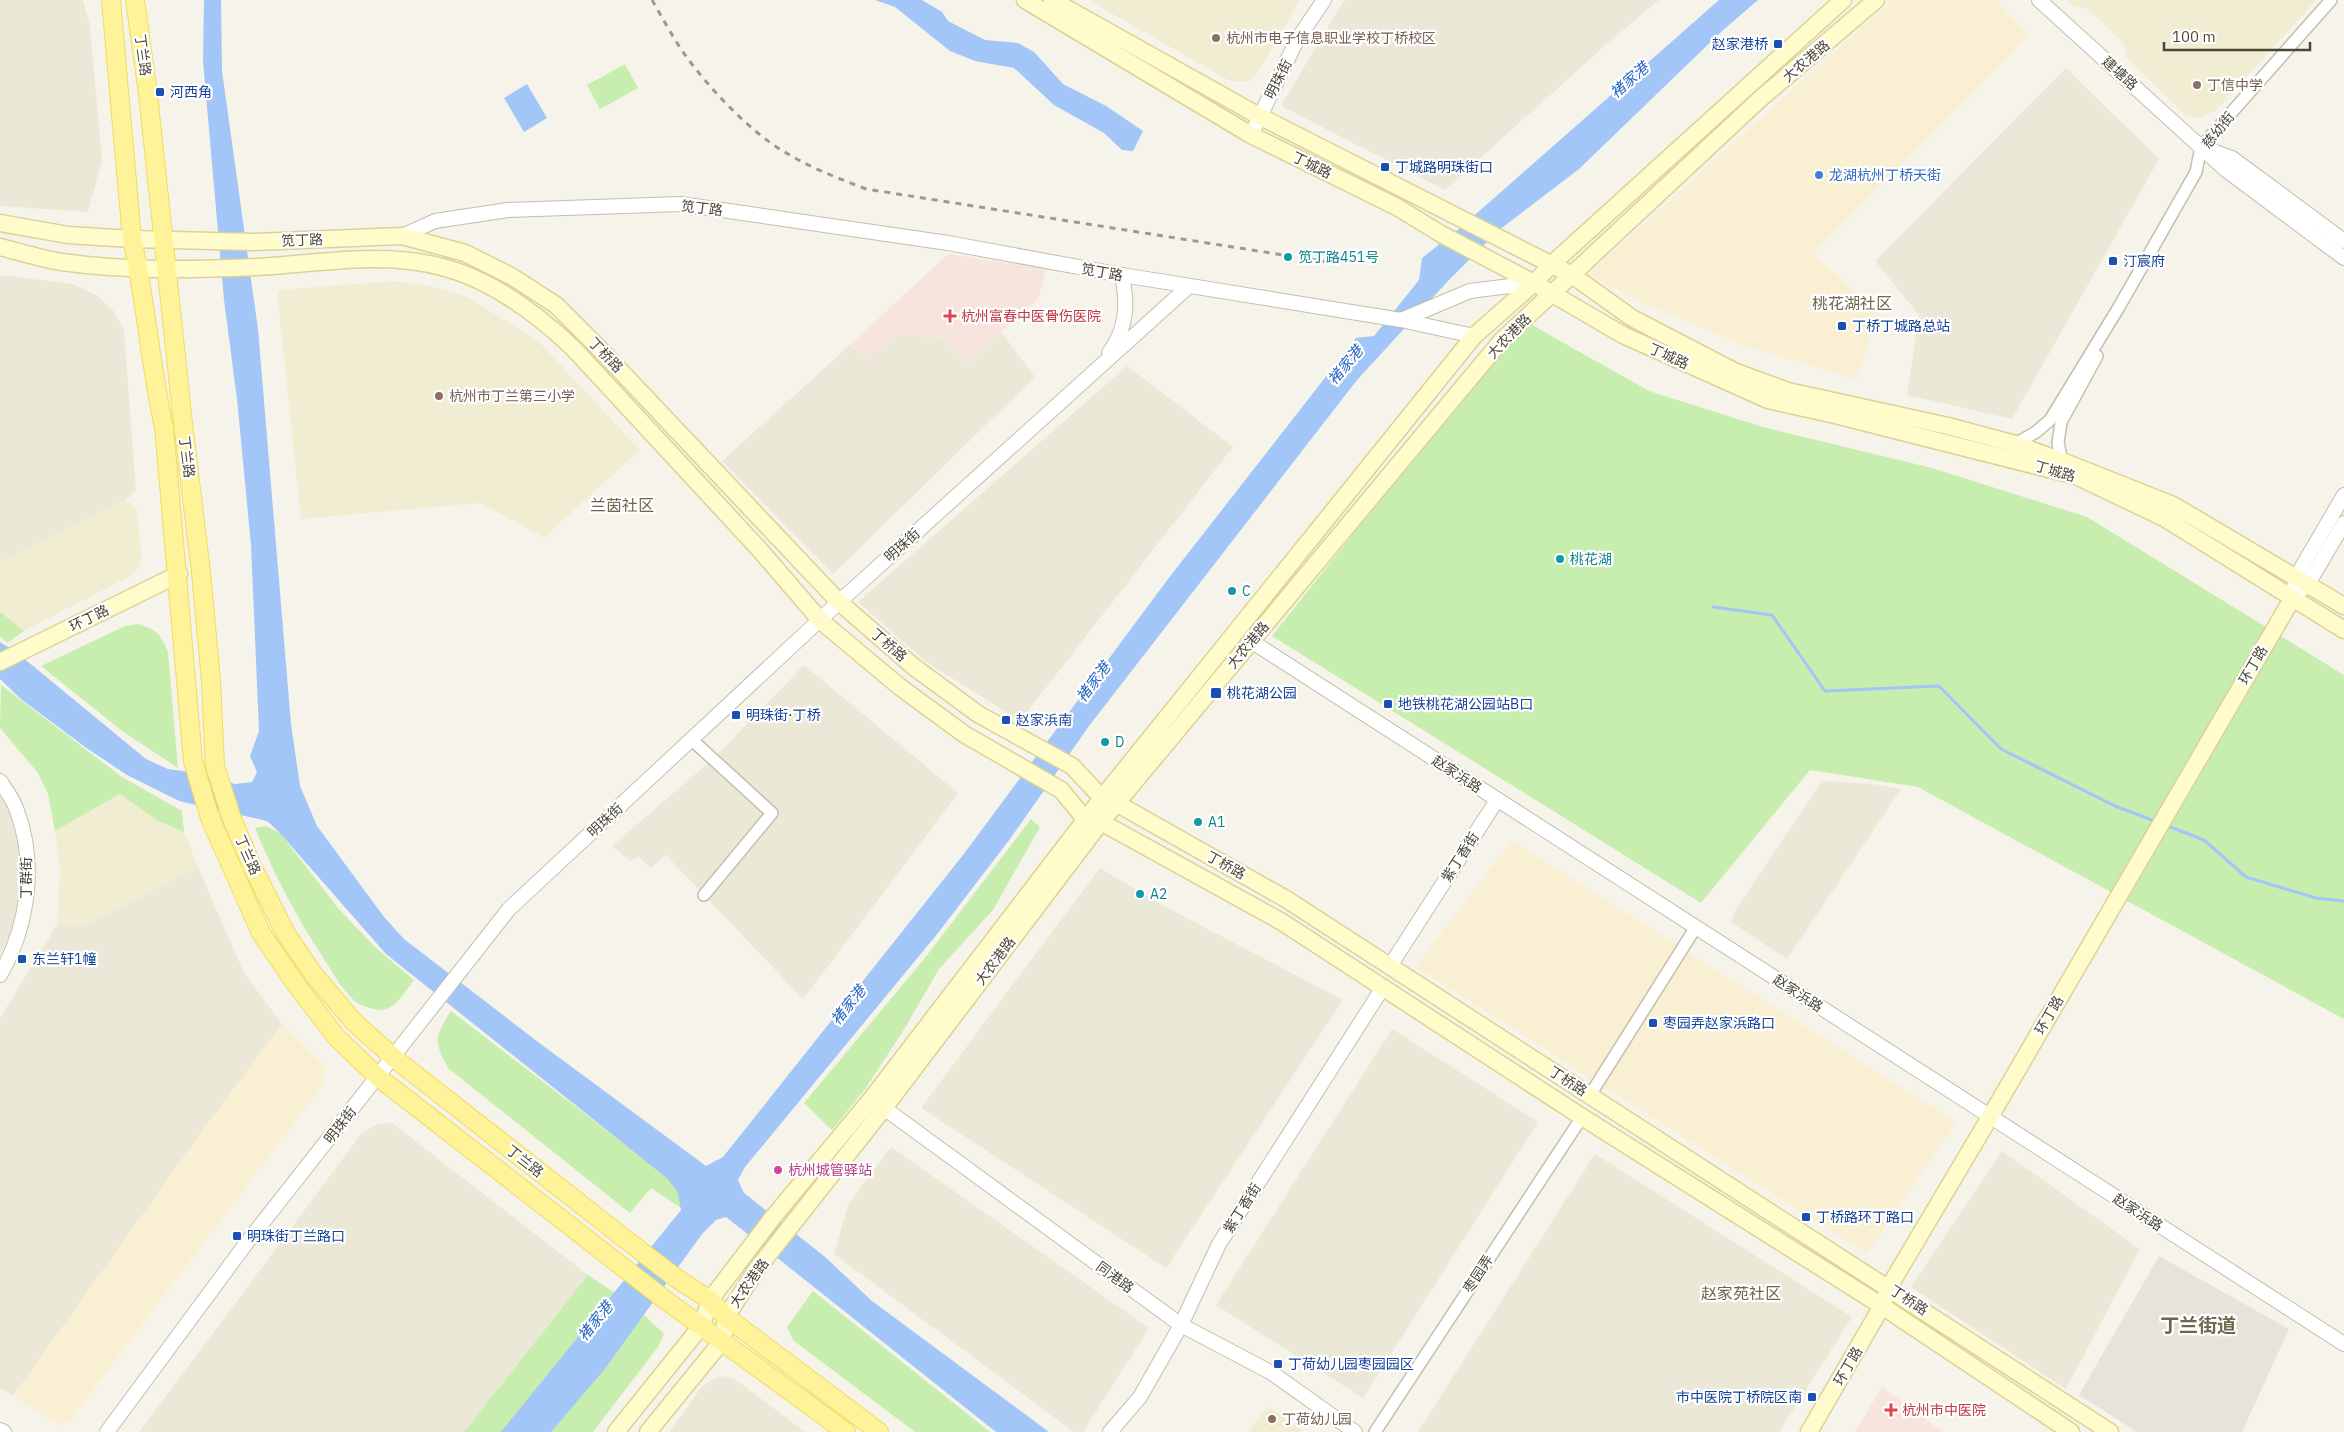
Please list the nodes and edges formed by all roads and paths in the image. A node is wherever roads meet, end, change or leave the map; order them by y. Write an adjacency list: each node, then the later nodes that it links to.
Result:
1 (111, 0): 15 (main road, 丁兰路)
2 (135, 0): 16 (main road, 丁兰路)
3 (1025, 0): 11 (main road, 丁城路)
4 (1052, 0): 10 (main road, 丁城路)
5 (1324, 0): 10 (street, 明珠街)
6 (1843, 0): 21 (main road, 大农港路)
7 (1876, 0): 25 (main road, 大农港路)
8 (2039, 0): 12 (street, 建塘路)
9 (2331, 0): 12 (street, 慈幼街)
10 (1259, 116): 11 (street, 明珠街); 21 (main road, 丁城路)
11 (1251, 135): 26 (main road, 丁城路)
12 (2201, 147): 17 (street, 建塘路); 19 (street, 建塘路); 29 (street, 慈幼街)
13 (0, 223): 15 (main road, 笕丁路)
14 (402, 236): 16 (main road, 笕丁路); 24 (street, 笕丁路); 40 (main road, 丁桥路)
15 (132, 240): 16 (main road, 笕丁路); 22 (main road, 丁兰路)
16 (164, 240): 23 (main road, 丁兰路)
17 (2344, 242)
18 (0, 246): 22 (main road, 笕丁路)
19 (2344, 258)
20 (363, 259): 23 (main road, 笕丁路); 42 (main road, 丁桥路)
21 (1552, 264): 25 (main road, 丁城路); 26 (main road, 大农港路)
22 (139, 269): 23 (main road, 笕丁路); 37 (main road, 丁兰路)
23 (168, 269): 56 (main road, 丁兰路)
24 (1122, 275): 27 (street, 笕丁路); 32 (street)
25 (1572, 275): 28 (main road, 大农港路); 33 (main road, 丁城路)
26 (1534, 284): 28 (main road, 丁城路); 30 (street); 31 (main road, 大农港路)
27 (1188, 287): 30 (street, 笕丁路); 32 (street, 明珠街)
28 (1551, 294): 39 (main road, 丁城路); 44 (main road, 大农港路)
29 (2119, 306): 33 (street, 慈幼街); 34 (street, 慈幼街)
30 (1401, 320): 31 (street, 笕丁路)
31 (1474, 336): 49 (main road, 大农港路)
32 (1096, 371): 40 (street, 明珠街)
33 (2015, 444): 34 (main road, 丁城路)
34 (2062, 461): 38 (main road, 丁城路)
35 (2344, 495): 38 (street, 环丁路)
36 (2344, 523): 38 (street, 环丁路)
37 (178, 574): 45 (main road, 环丁路); 57 (main road, 丁兰路)
38 (2302, 581): 39 (street, 环丁路); 41 (main road, 丁城路)
39 (2292, 599): 43 (main road, 丁城路); 61 (main road, 环丁路)
40 (839, 602): 42 (street, 明珠街); 49 (main road, 丁桥路)
41 (2344, 606)
42 (821, 621): 46 (street, 明珠街); 50 (main road, 丁桥路)
43 (2344, 630)
44 (1251, 641): 48 (street, 赵家浜路); 49 (main road, 大农港路)
45 (0, 662)
46 (692, 740): 51 (street); 56 (street, 明珠街)
47 (0, 781): 54 (street, 丁群街)
48 (1497, 800): 52 (street, 赵家浜路); 53 (street, 紫丁香街)
49 (1109, 801): 50 (main road, 大农港路); 53 (main road, 丁桥路)
50 (1093, 821): 55 (main road, 丁桥路); 59 (main road, 大农港路); 63 (main road, 大农港路)
51 (704, 895)
52 (1696, 927): 58 (street); 61 (street, 赵家浜路)
53 (1390, 966): 58 (main road, 丁桥路)
54 (0, 975)
55 (1382, 989): 60 (main road, 丁桥路); 67 (street, 紫丁香街)
56 (394, 1058): 57 (street, 明珠街); 63 (main road, 丁兰路)
57 (378, 1077): 66 (main road, 丁兰路); 72 (street, 明珠街)
58 (1590, 1096): 62 (main road, 丁桥路)
59 (884, 1108): 65 (main road, 大农港路); 67 (street, 同港路)
60 (1582, 1117): 64 (main road, 丁桥路); 79 (street, 枣园弄)
61 (1990, 1117): 62 (main road, 环丁路); 69 (street, 赵家浜路)
62 (1888, 1287): 64 (main road, 环丁路); 82 (main road, 丁桥路)
63 (710, 1300): 65 (main road, 丁兰路); 66 (main road, 大农港路)
64 (1882, 1306): 80 (main road, 环丁路); 81 (main road, 丁桥路)
65 (726, 1317): 68 (main road, 大农港路); 76 (main road, 丁兰路)
66 (702, 1325): 68 (main road, 丁兰路); 73 (main road, 大农港路)
67 (1181, 1325): 77 (street, 紫丁香街); 78 (street, 同港路)
68 (723, 1340): 74 (main road); 75 (main road, 丁兰路)
69 (2344, 1344)
70 (0, 1430): 71 (street)
71 (4, 1432)
72 (107, 1432)
73 (616, 1432)
74 (648, 1432)
75 (846, 1432)
76 (878, 1432)
77 (1110, 1432)
78 (1356, 1432)
79 (1374, 1432)
80 (1809, 1432)
81 (2071, 1432)
82 (2110, 1432)

